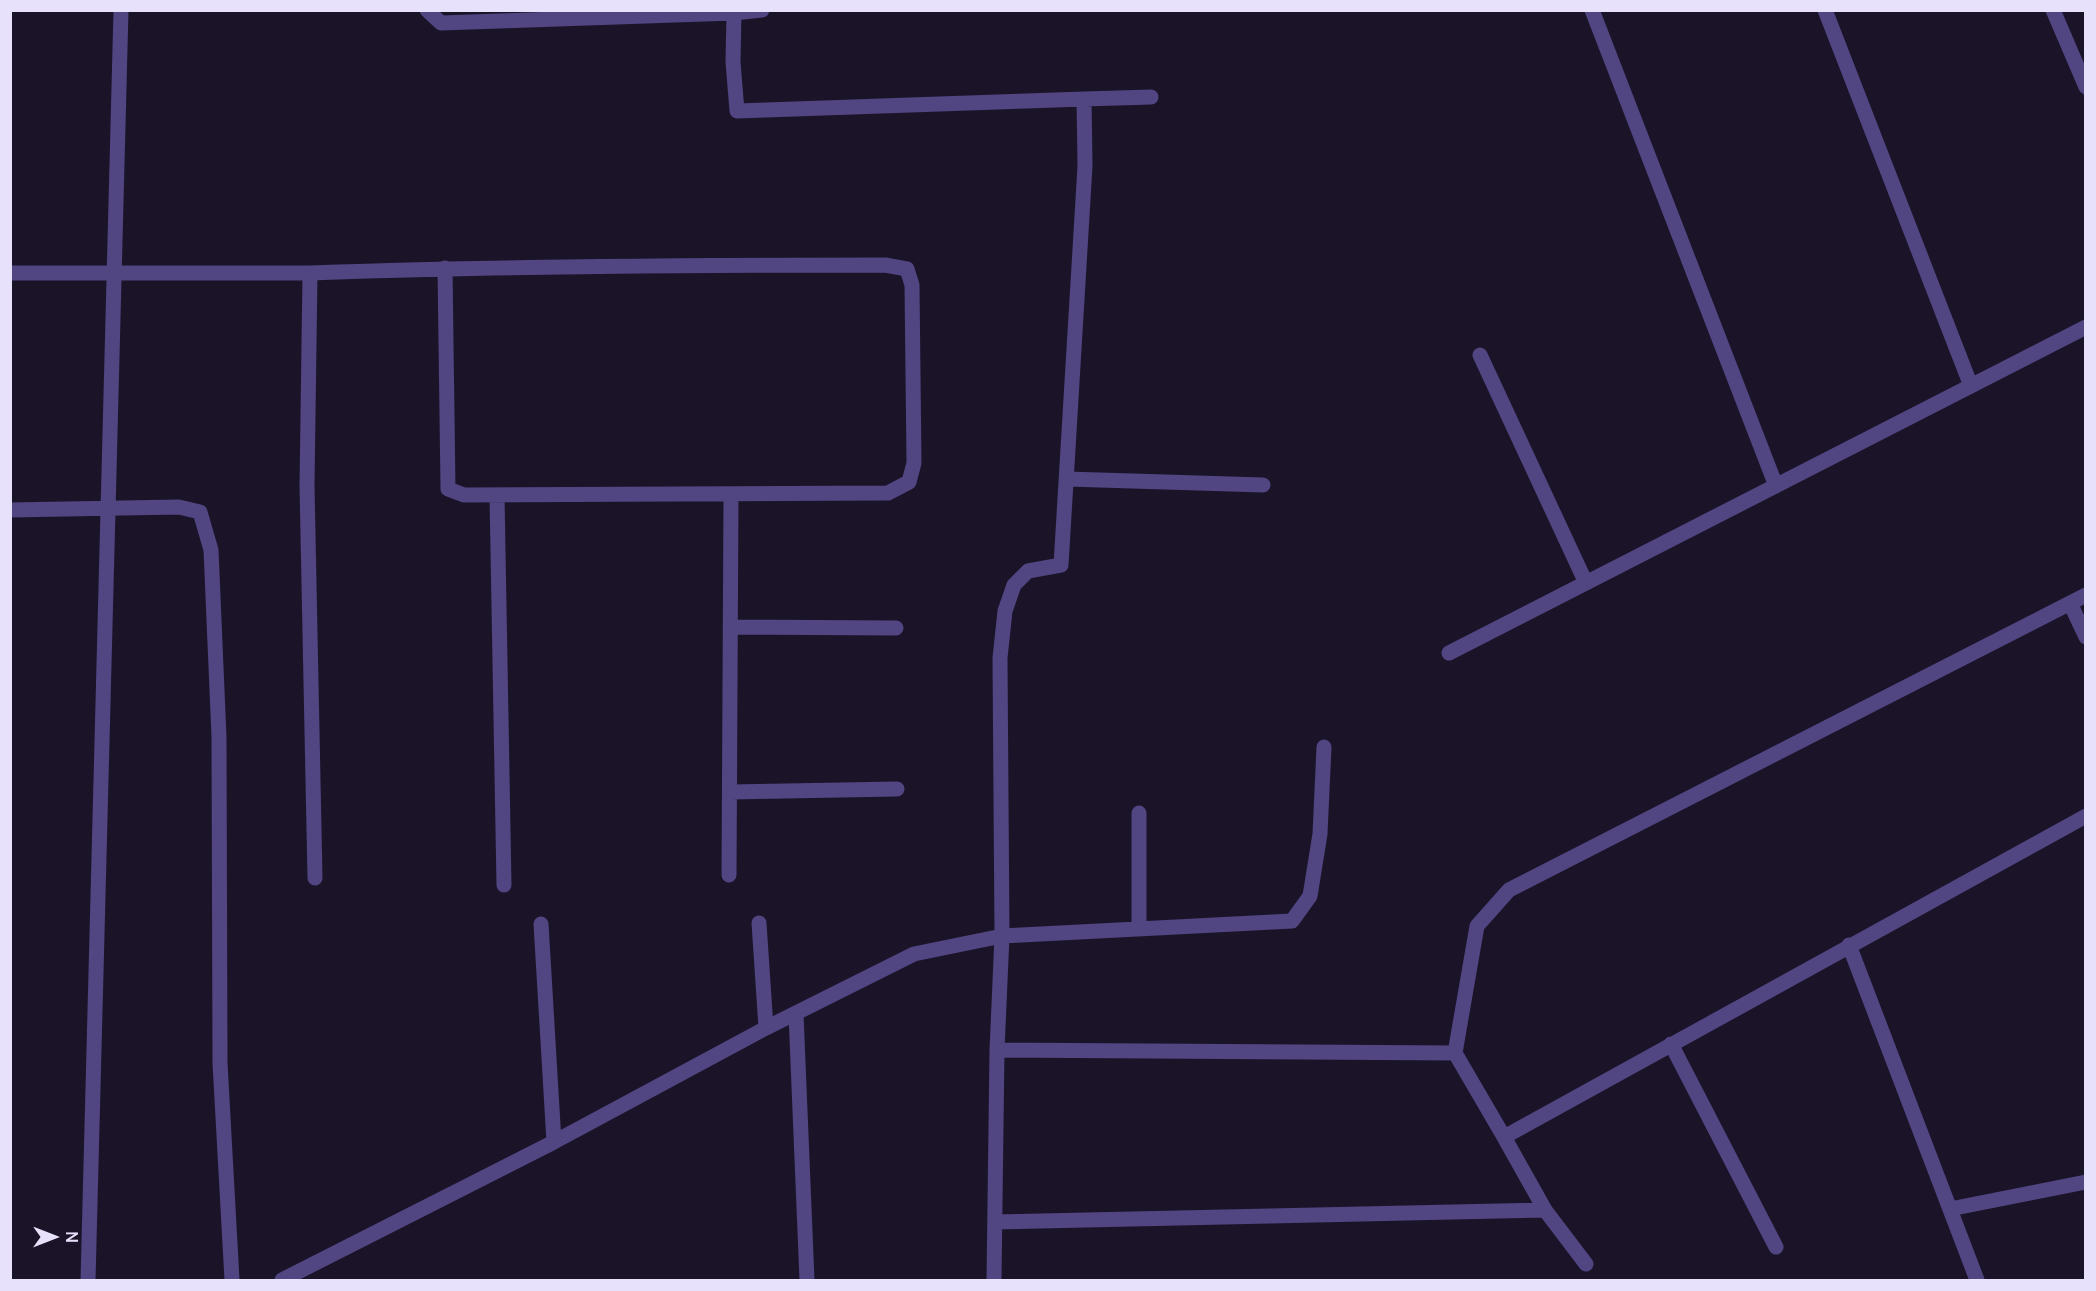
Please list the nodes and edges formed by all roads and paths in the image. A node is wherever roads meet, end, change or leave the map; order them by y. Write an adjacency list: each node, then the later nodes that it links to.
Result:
1 (121, 10): 13 (street)
2 (427, 10): 7 (street)
3 (762, 10): 8 (street)
4 (1592, 10): 21 (street)
5 (1825, 10): 18 (street)
6 (2053, 10): 9 (street)
7 (668, 13): 8 (street)
8 (734, 13): 11 (street)
9 (2085, 87)
10 (1151, 97): 11 (street)
11 (1083, 99): 19 (street)
12 (445, 268): 15 (street); 22 (street); 23 (street)
13 (114, 272): 14 (street); 15 (street); 24 (street)
14 (10, 273)
15 (310, 273): 39 (street)
16 (2085, 327): 18 (street)
17 (1480, 355): 26 (street)
18 (1971, 386): 21 (street)
19 (1067, 479): 20 (street); 44 (street)
20 (1263, 484)
21 (1776, 486): 26 (street)
22 (497, 495): 23 (street); 40 (street)
23 (731, 495): 29 (street)
24 (108, 507): 25 (street); 59 (street); 60 (street)
25 (10, 510)
26 (1586, 583): 32 (street)
27 (2085, 595): 28 (street)
28 (2070, 603): 31 (street); 50 (street)
29 (730, 627): 30 (street); 35 (street)
30 (896, 628)
31 (2085, 637)
32 (1449, 653)
33 (1324, 747): 43 (street)
34 (897, 789): 35 (street)
35 (730, 792): 38 (street)
36 (1139, 813): 43 (street)
37 (2085, 816): 45 (street)
38 (729, 875)
39 (315, 878)
40 (504, 885)
41 (759, 923): 47 (street)
42 (541, 924): 52 (street)
43 (1139, 929): 44 (street)
44 (1002, 936): 46 (street); 49 (street)
45 (1850, 945): 48 (street); 54 (street)
46 (796, 1014): 47 (street); 62 (street)
47 (766, 1028): 52 (street)
48 (1671, 1044): 51 (street); 57 (street)
49 (997, 1050): 50 (street); 56 (street)
50 (1455, 1053): 51 (street)
51 (1504, 1137): 55 (street)
52 (554, 1142): 61 (street)
53 (2085, 1182): 54 (street)
54 (1950, 1209): 64 (street)
55 (1545, 1210): 56 (street); 58 (street)
56 (995, 1222): 63 (street)
57 (1776, 1247)
58 (1586, 1264)
59 (88, 1281)
60 (232, 1281)
61 (282, 1281)
62 (807, 1281)
63 (994, 1281)
64 (1977, 1281)

